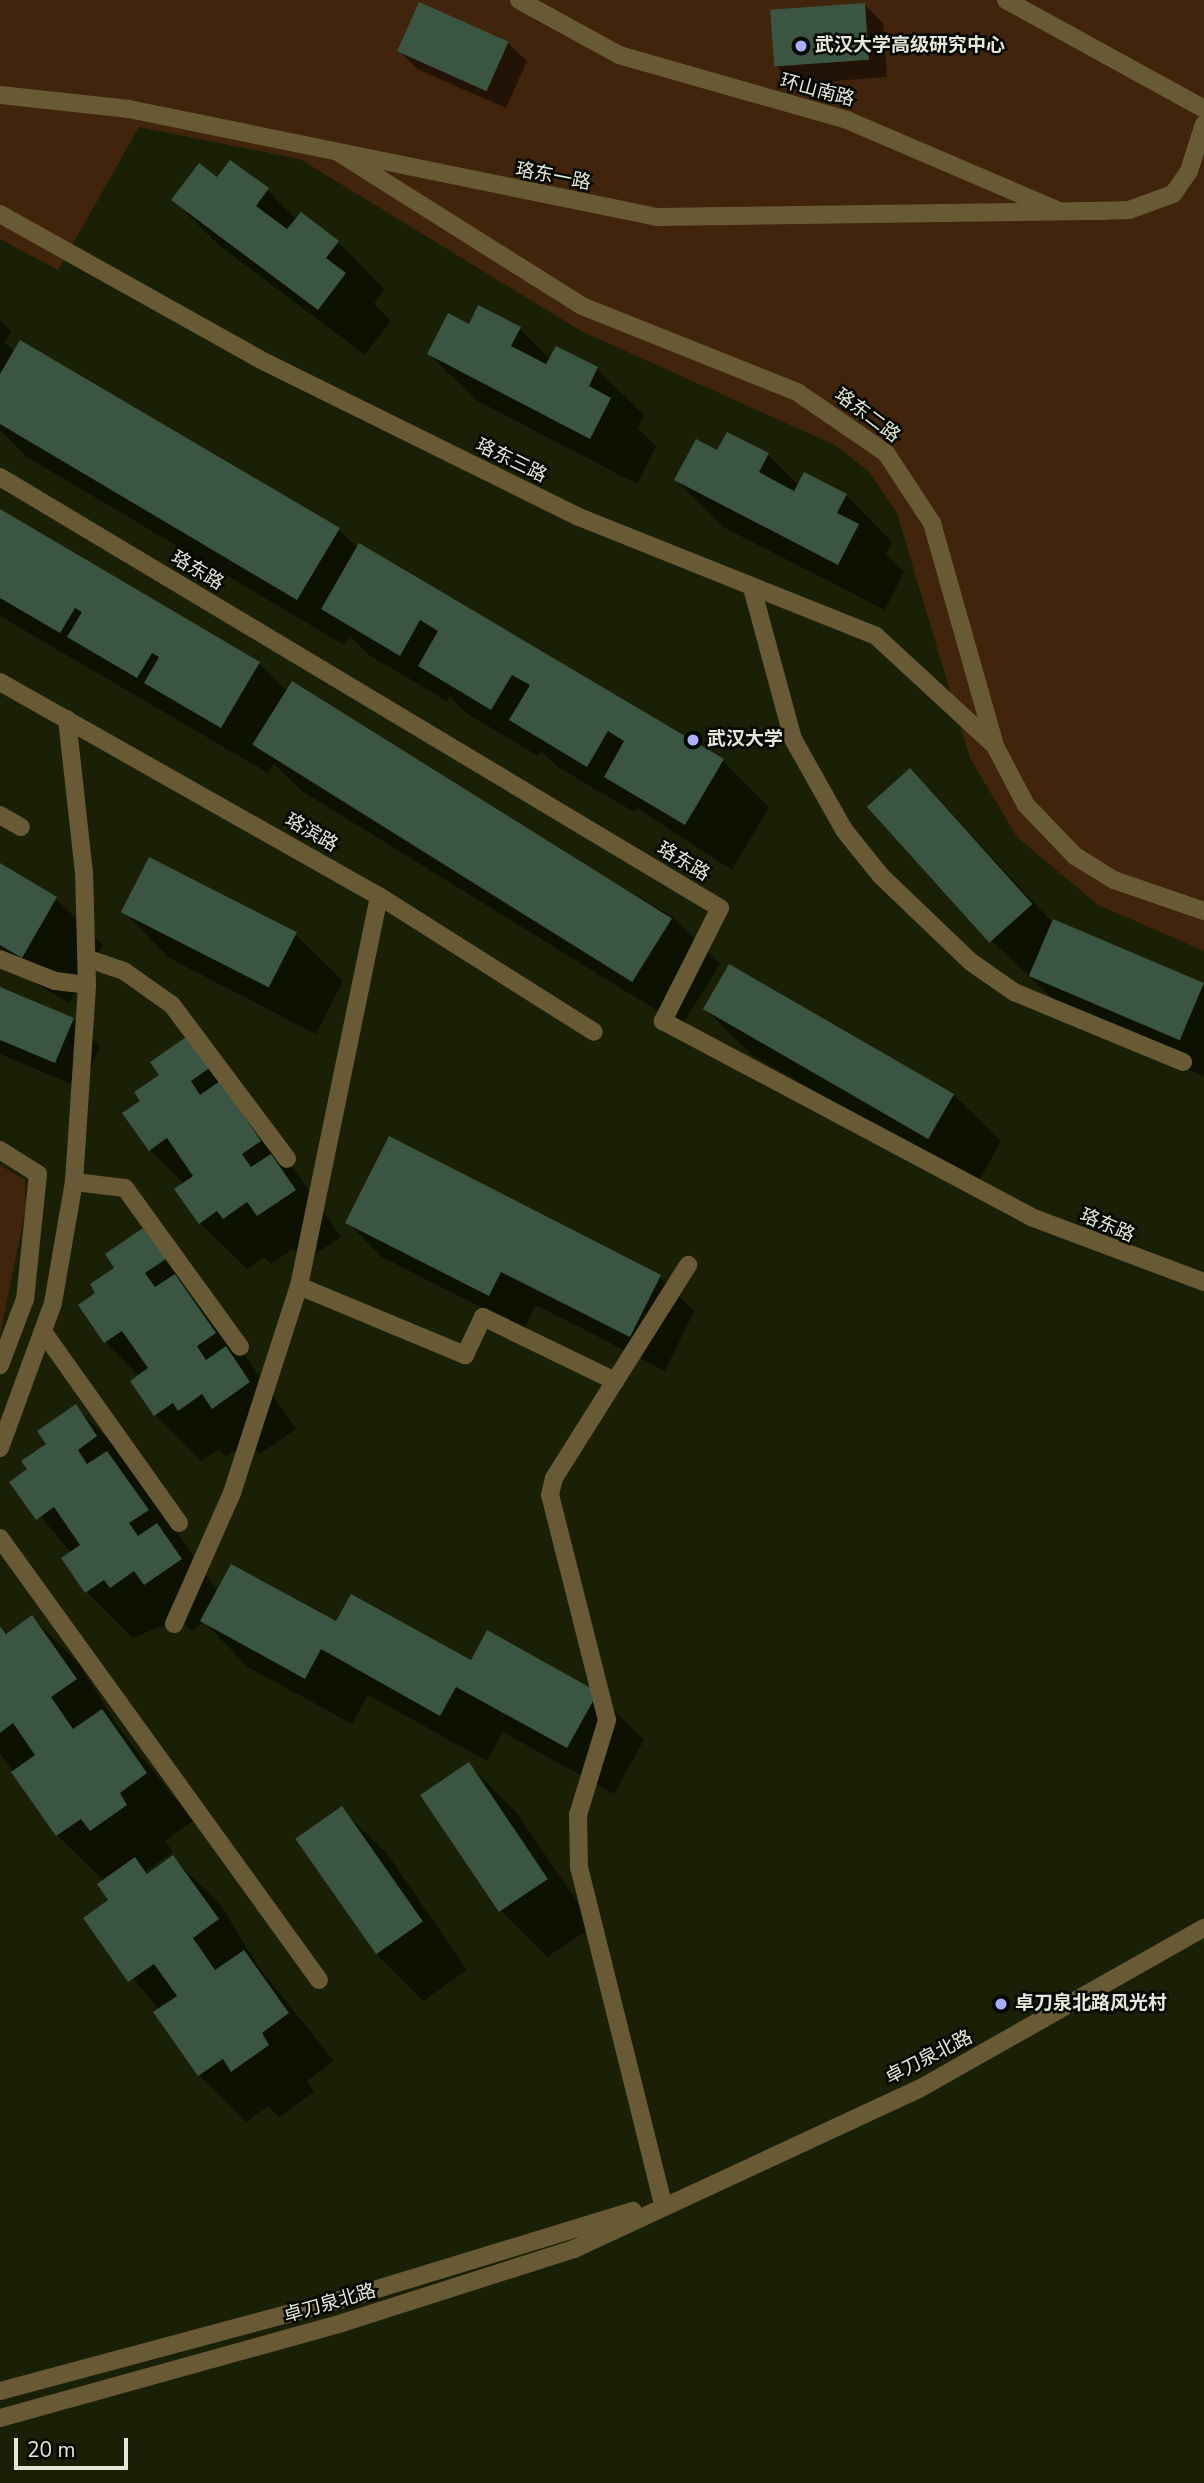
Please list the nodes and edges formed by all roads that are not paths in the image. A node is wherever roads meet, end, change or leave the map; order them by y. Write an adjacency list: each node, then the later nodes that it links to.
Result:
1 (519, 0): 7 (street, 环山南路)
2 (1006, 0): 4 (street)
3 (0, 95): 6 (street, 珞东一路)
4 (1204, 109)
5 (1204, 124): 7 (street, 珞东一路)
6 (339, 153): 7 (street, 珞东一路); 13 (street, 珞东二路)
7 (1062, 212)
8 (0, 214): 10 (street, 珞东三路)
9 (0, 477): 27 (street, 珞东路)
10 (752, 588): 13 (street, 珞东三路); 22 (street)
11 (0, 682): 12 (street, 珞滨路)
12 (67, 719): 16 (street, 珞滨路); 18 (street)
13 (995, 746): 17 (street, 珞东二路)
14 (0, 815): 15 (street)
15 (21, 827)
16 (379, 896): 21 (street, 珞滨路); 28 (street)
17 (1204, 911)
18 (86, 958): 20 (street); 24 (street)
19 (0, 959): 20 (street)
20 (87, 985): 25 (street)
21 (594, 1032)
22 (1183, 1062)
23 (0, 1150): 31 (street)
24 (287, 1159)
25 (74, 1182): 29 (street); 30 (street)
26 (688, 1265): 32 (street)
27 (1204, 1282)
28 (299, 1286): 32 (street); 36 (street)
29 (44, 1333): 33 (street); 34 (street)
30 (240, 1347)
31 (0, 1365)
32 (615, 1381): 39 (street)
33 (0, 1448)
34 (179, 1523)
35 (0, 1538): 38 (street)
36 (174, 1623)
37 (1204, 1928): 39 (street, 卓刀泉北路)
38 (319, 1980)
39 (663, 2204): 40 (street, 卓刀泉北路); 41 (street, 卓刀泉北路)
40 (0, 2391)
41 (0, 2418)

